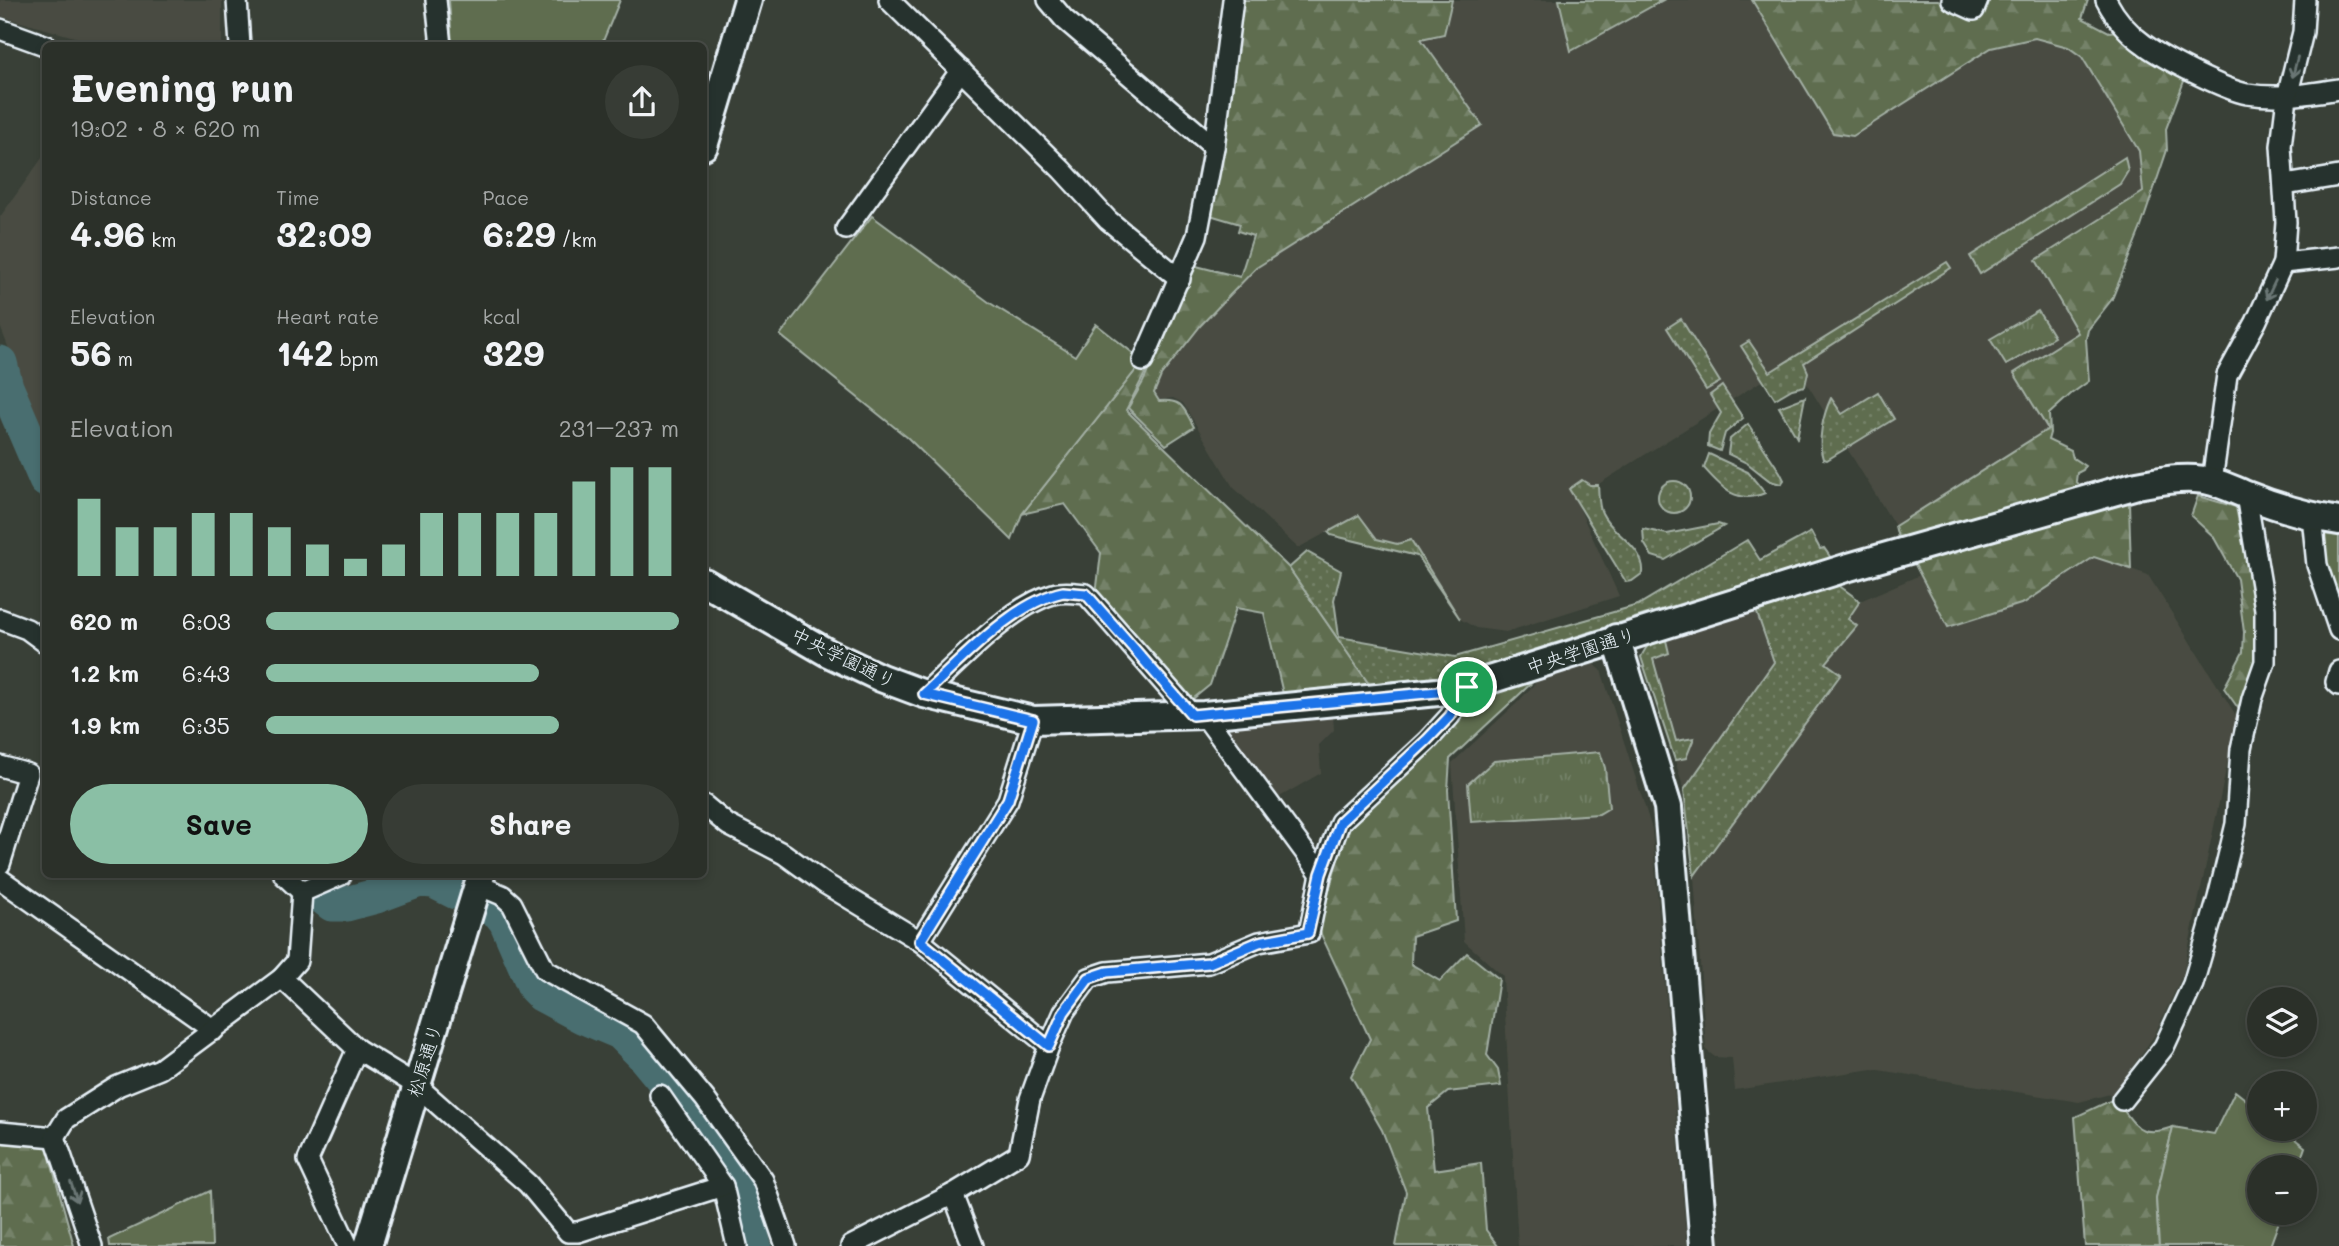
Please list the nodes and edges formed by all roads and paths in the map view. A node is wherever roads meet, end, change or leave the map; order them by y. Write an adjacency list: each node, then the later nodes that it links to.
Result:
1 (237, 0): 12 (street)
2 (436, 0): 13 (street)
3 (747, 0): 18 (street)
4 (889, 0): 15 (street)
5 (1048, 0): 19 (street)
6 (1233, 0): 19 (street)
7 (1952, 0): 8 (street)
8 (1978, 0)
9 (2106, 0): 17 (street)
10 (2305, 0): 17 (street, one-way to 17)
11 (0, 29): 14 (street)
12 (240, 42)
13 (441, 42)
14 (42, 44)
15 (961, 70): 22 (street); 25 (street)
16 (2339, 89): 17 (street)
17 (2287, 97): 21 (street)
18 (707, 136)
19 (1214, 147): 25 (street)
20 (2339, 176): 21 (street)
21 (2285, 185): 24 (street)
22 (846, 229)
23 (2339, 257): 24 (street)
24 (2284, 263): 27 (street, one-way to 27)
25 (1180, 279): 26 (street)
26 (1143, 360)
27 (2211, 481): 28 (street, 中央学園通り); 34 (street, 中央学園通り)
28 (2246, 495): 29 (street, 中央学園通り); 58 (street)
29 (2312, 516): 30 (street, 中央学園通り); 33 (street)
30 (2339, 518)
31 (707, 584): 39 (street, 中央学園通り)
32 (0, 619): 35 (street)
33 (2339, 630)
34 (1616, 638): 38 (street, 中央学園通り); 70 (street)
35 (42, 640)
36 (2339, 671): 37 (street)
37 (2339, 685)
38 (1467, 687): 40 (street, 中央学園通り); 45 (street)
39 (924, 694): 40 (street); 41 (street, 中央学園通り)
40 (1198, 715): 41 (street, 中央学園通り); 45 (street)
41 (1033, 720): 51 (street)
42 (0, 766): 44 (street)
43 (707, 808): 51 (street)
44 (0, 864)
45 (1321, 874): 54 (street)
46 (287, 878): 50 (street)
47 (334, 878): 50 (street)
48 (0, 879): 53 (street)
49 (480, 880): 56 (street, 松原通り); 67 (street)
50 (302, 892): 52 (street)
51 (920, 941): 54 (street)
52 (282, 978): 53 (street); 55 (street)
53 (214, 1030): 60 (street)
54 (1049, 1046): 62 (street)
55 (357, 1049): 56 (street); 64 (street)
56 (416, 1085): 61 (street); 65 (street, 松原通り)
57 (660, 1095): 61 (street)
58 (2122, 1100)
59 (0, 1132): 60 (street)
60 (55, 1138): 63 (street, one-way to 63)
61 (723, 1186): 66 (street)
62 (953, 1194): 68 (street); 69 (street)
63 (92, 1246)
64 (348, 1246)
65 (368, 1246)
66 (737, 1246)
67 (786, 1246)
68 (851, 1246)
69 (974, 1246)
70 (1704, 1246)

